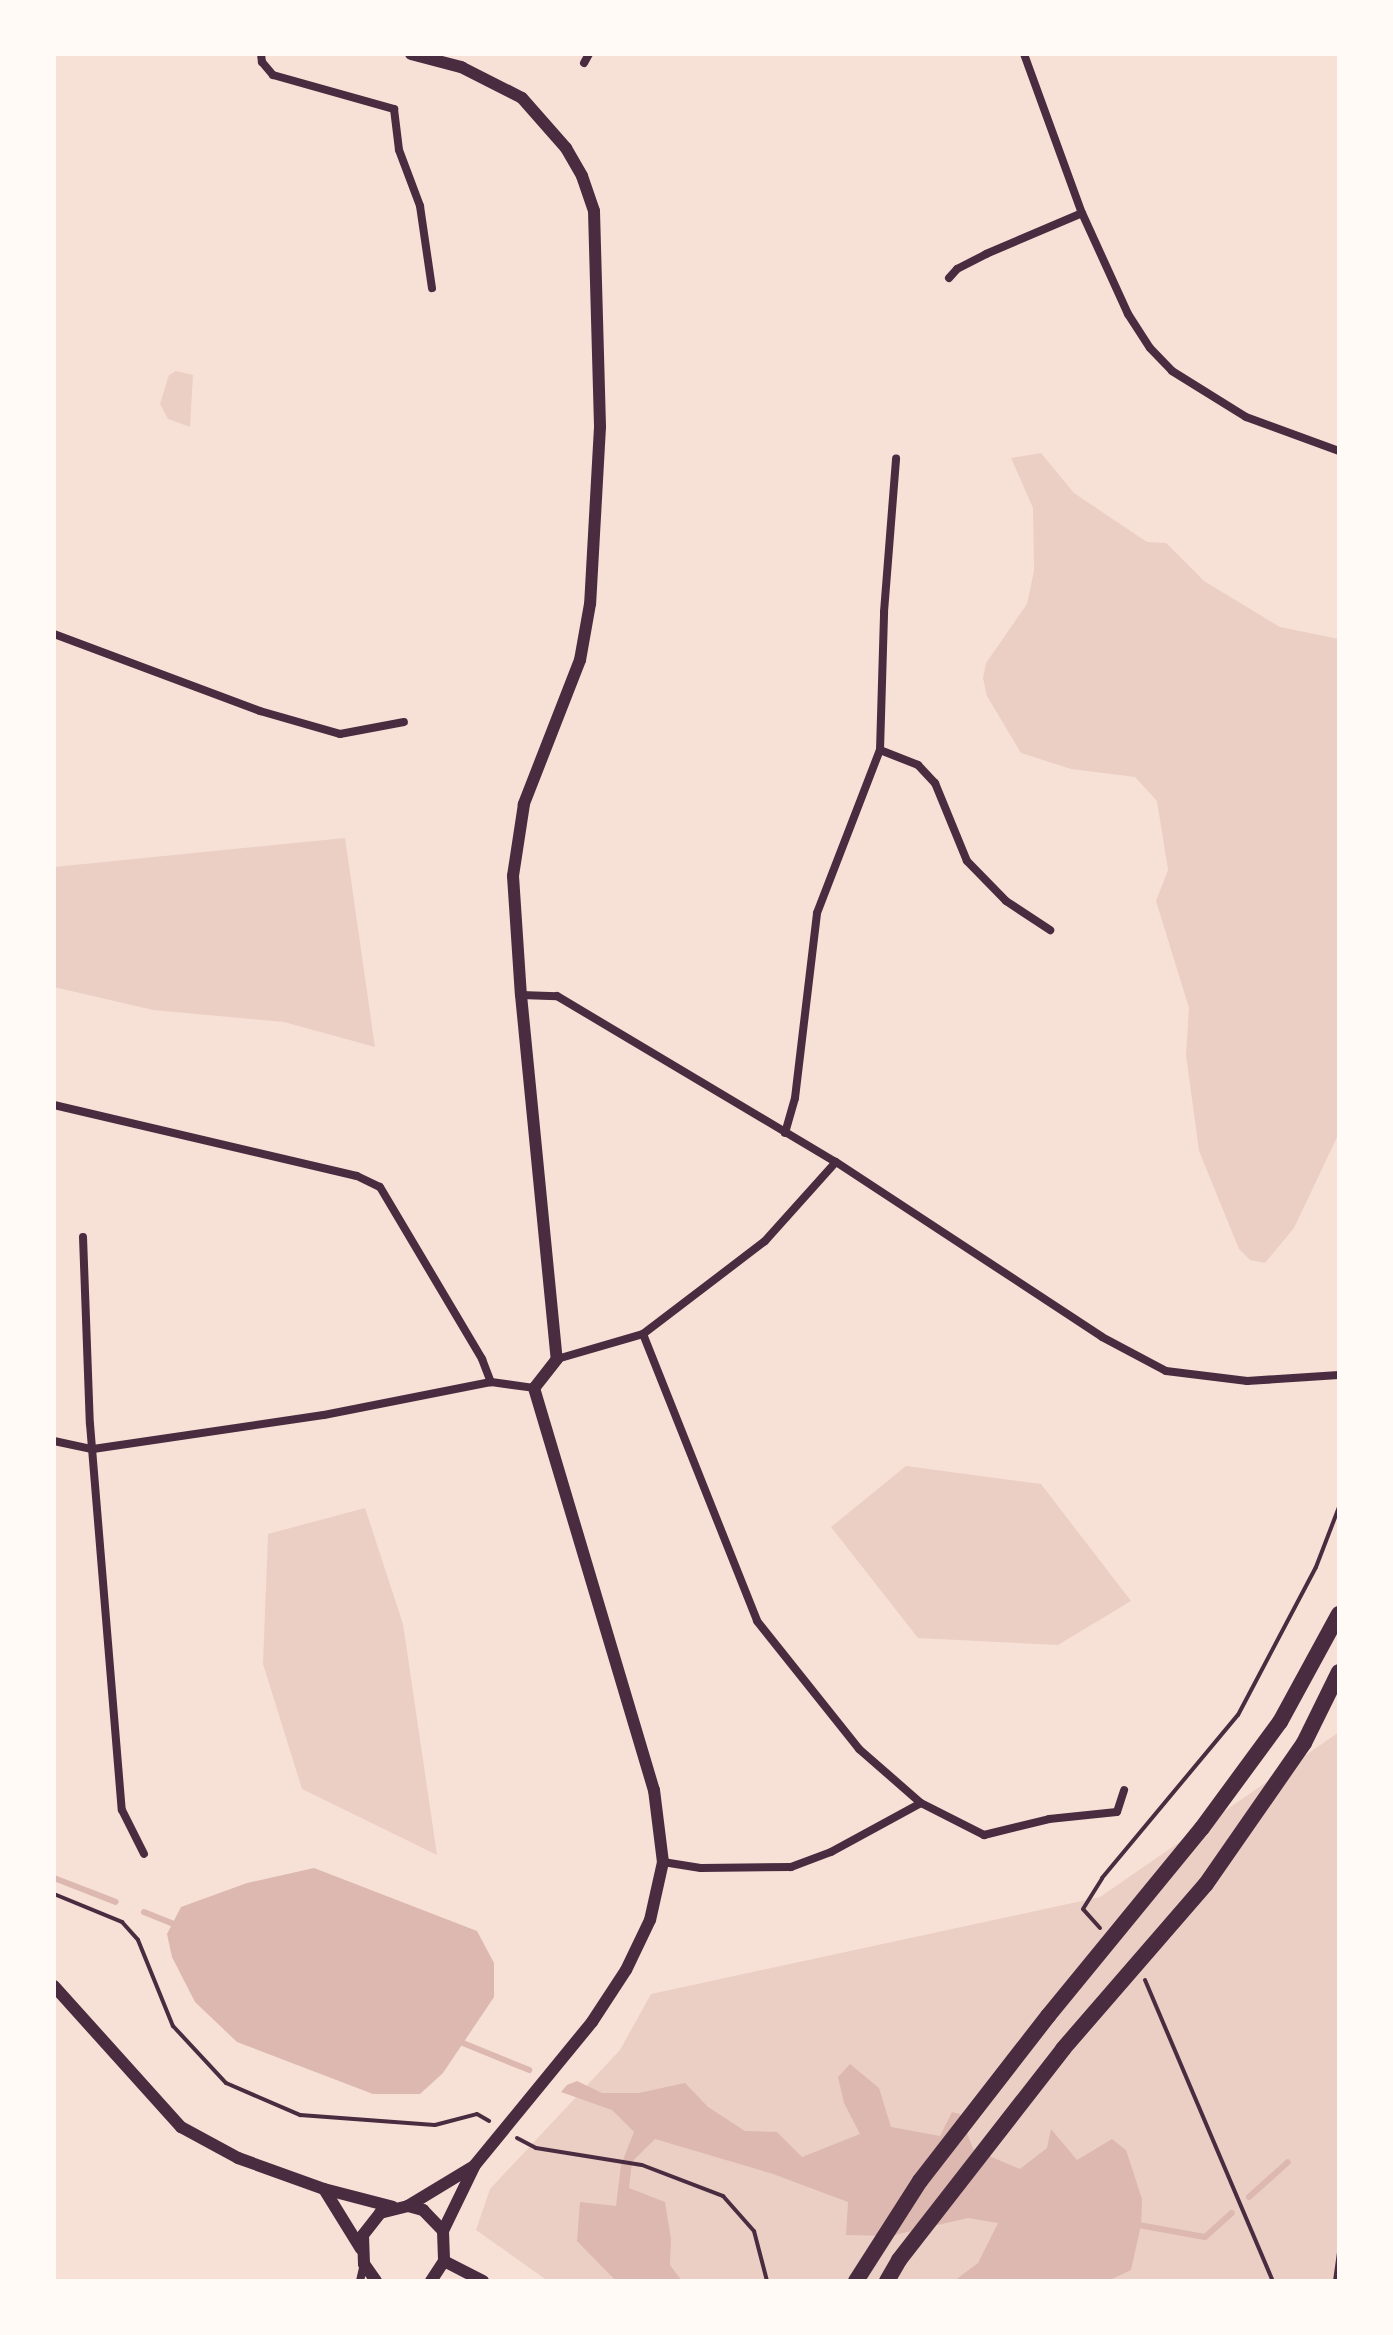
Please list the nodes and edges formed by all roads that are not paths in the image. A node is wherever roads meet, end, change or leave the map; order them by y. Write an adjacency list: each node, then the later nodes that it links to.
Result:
1 (261, 54): 6 (street)
2 (411, 54): 13 (street)
3 (1024, 54): 4 (street)
4 (1082, 213): 5 (street); 7 (street)
5 (949, 278)
6 (432, 288)
7 (1339, 451)
8 (896, 458): 11 (street)
9 (54, 634): 10 (street)
10 (404, 722)
11 (880, 750): 12 (street); 15 (street)
12 (1050, 930)
13 (521, 995): 15 (street); 19 (street)
14 (54, 1105): 21 (street)
15 (785, 1133): 16 (street)
16 (836, 1162): 18 (street); 20 (street)
17 (83, 1237): 24 (street)
18 (643, 1334): 19 (street); 28 (street)
19 (557, 1359): 22 (street)
20 (1339, 1375)
21 (491, 1382): 22 (street); 24 (street)
22 (534, 1388): 30 (street)
23 (54, 1441): 24 (street)
24 (93, 1449): 29 (street)
25 (1339, 1614): 44 (main road)
26 (1339, 1672): 45 (main road)
27 (1124, 1790): 28 (street)
28 (921, 1803): 30 (street)
29 (144, 1854)
30 (663, 1862): 32 (street)
31 (54, 1986): 33 (street)
32 (475, 2165): 34 (street); 36 (street)
33 (324, 2189): 35 (street); 37 (street)
34 (408, 2206): 35 (street); 36 (street)
35 (393, 2207): 37 (street)
36 (443, 2231): 38 (street)
37 (361, 2249): 39 (street)
38 (444, 2261): 42 (street); 43 (street)
39 (364, 2264): 40 (street); 41 (street)
40 (360, 2281)
41 (376, 2281)
42 (431, 2281)
43 (483, 2281)
44 (856, 2281)
45 (887, 2281)

